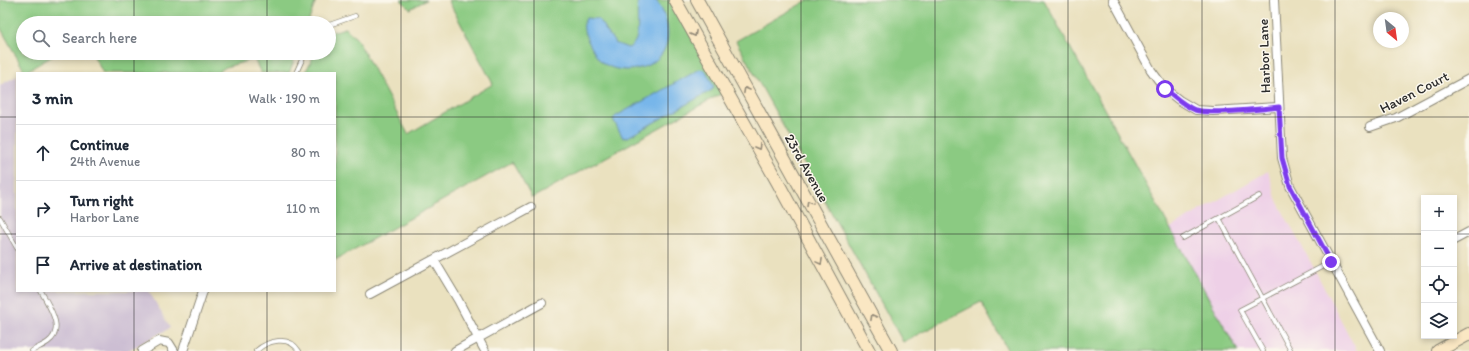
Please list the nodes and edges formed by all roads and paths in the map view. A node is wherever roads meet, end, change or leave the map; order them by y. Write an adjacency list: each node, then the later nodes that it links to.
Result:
1 (675, 0): 37 (main road, one-way to 37)
2 (697, 0): 38 (main road, 23rd Avenue, one-way to 2)
3 (1113, 0): 10 (street)
4 (1274, 0): 10 (street, Harbor Lane)
5 (355, 16): 6 (lane)
6 (336, 23)
7 (302, 60): 8 (lane)
8 (296, 72)
9 (1469, 79): 11 (street, Haven Court)
10 (1279, 107): 21 (street, Harbor Lane)
11 (1370, 127)
12 (1259, 196): 15 (lane)
13 (532, 207): 20 (street)
14 (0, 218): 19 (lane)
15 (1219, 218): 17 (lane); 25 (lane)
16 (1469, 232): 18 (street)
17 (1182, 238)
18 (1457, 238)
19 (16, 246)
20 (434, 260): 24 (street); 28 (street)
21 (1331, 262): 25 (lane); 41 (street, Harbor Lane)
22 (42, 292): 29 (lane)
23 (203, 292): 32 (street)
24 (370, 294)
25 (1262, 298): 39 (lane); 40 (lane)
26 (542, 303): 28 (street)
27 (1469, 334): 42 (main road)
28 (478, 338): 35 (street); 36 (street)
29 (32, 351)
30 (142, 351): 31 (street)
31 (174, 351)
32 (183, 351)
33 (256, 351): 34 (lane)
34 (299, 351)
35 (455, 351)
36 (485, 351)
37 (869, 351)
38 (892, 351)
39 (1263, 351)
40 (1292, 351)
41 (1380, 351)
42 (1438, 351)

